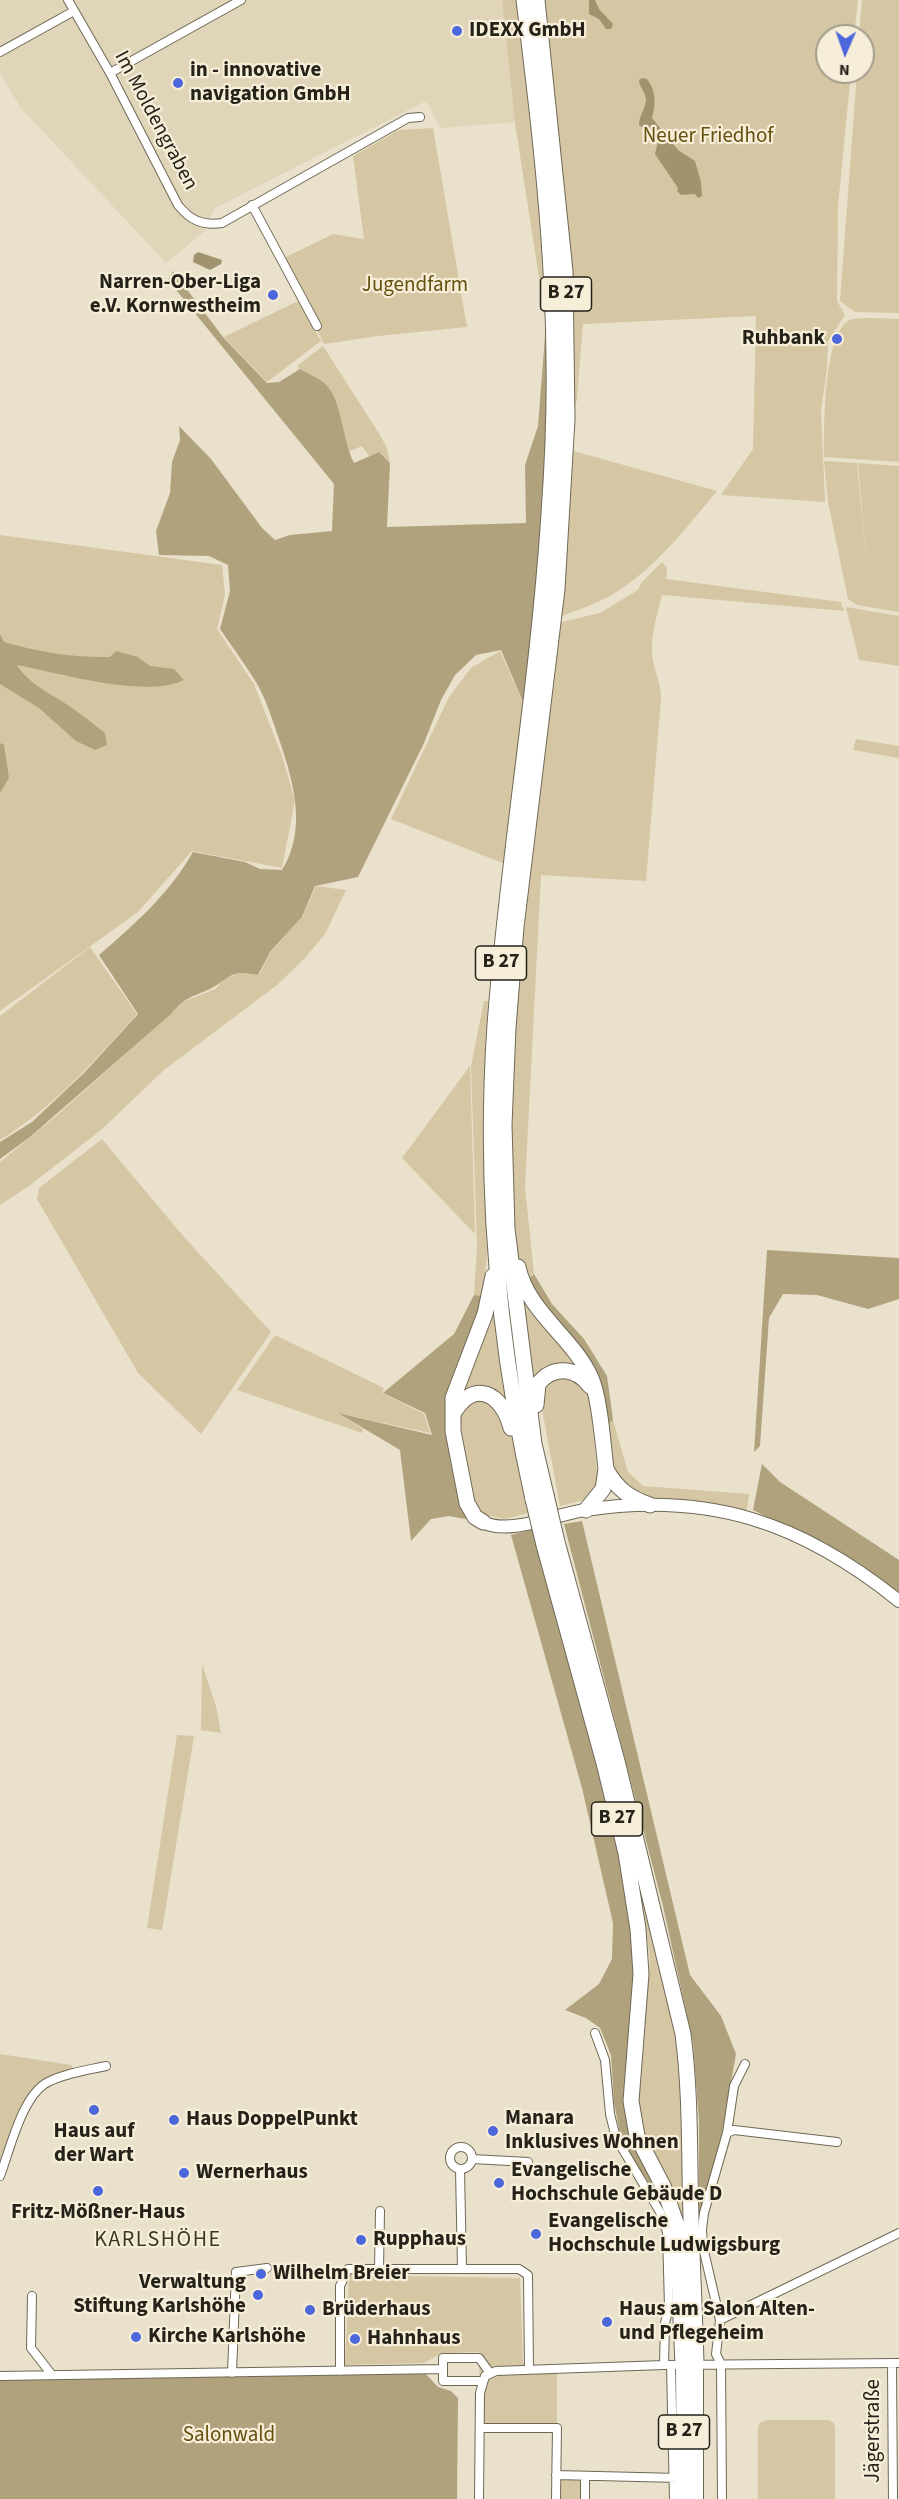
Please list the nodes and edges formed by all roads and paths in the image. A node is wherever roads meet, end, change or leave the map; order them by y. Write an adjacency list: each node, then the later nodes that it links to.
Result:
1 (68, 0): 5 (street, Im Moldengraben)
2 (241, 0): 7 (street)
3 (524, 0): 11 (highway, B 27)
4 (537, 0): 11 (highway, B 27)
5 (75, 11): 6 (street); 7 (street, Im Moldengraben)
6 (0, 52)
7 (110, 73): 9 (street, Im Moldengraben)
8 (420, 117): 9 (street, Im Moldengraben)
9 (252, 205): 10 (street)
10 (317, 326)
11 (550, 589): 12 (highway, B 27)
12 (542, 665): 13 (highway, B 27); 14 (highway, B 27)
13 (507, 1229): 15 (highway, B 27); 17 (highway, B 27)
14 (496, 1263): 16 (highway, B 27); 17 (highway, B 27)
15 (595, 1393): 17 (highway, B 27); 18 (highway, B 27)
16 (453, 1414): 17 (highway, B 27); 21 (highway, B 27)
17 (527, 1444): 22 (highway, B 27, bridge)
18 (606, 1469): 19 (highway, B 27); 20 (highway, B 27)
19 (650, 1505): 20 (main road); 23 (main road)
20 (586, 1510): 21 (main road)
21 (483, 1522)
22 (550, 1543): 42 (highway, B 27); 42 (highway, B 27)
23 (899, 1601)
24 (595, 2033): 42 (street)
25 (745, 2064): 27 (street)
26 (106, 2066): 32 (street)
27 (727, 2133): 28 (street); 39 (street)
28 (837, 2142)
29 (472, 2159): 30 (street); 31 (street); 31 (street)
30 (528, 2162)
31 (460, 2169): 37 (street)
32 (0, 2176)
33 (380, 2211): 36 (street)
34 (898, 2236): 39 (street)
35 (267, 2268): 46 (street)
36 (379, 2269): 37 (street); 45 (street)
37 (462, 2269): 44 (street)
38 (32, 2296): 48 (street)
39 (720, 2320): 41 (street)
40 (895, 2363): 41 (street); 52 (street, Jägerstraße)
41 (720, 2364): 42 (street); 62 (street)
42 (679, 2365): 44 (street); 55 (main road, B 27); 61 (main road, B 27)
43 (443, 2369): 45 (street); 47 (street); 50 (street)
44 (529, 2370): 47 (street)
45 (340, 2371): 46 (street)
46 (232, 2373): 48 (street)
47 (490, 2373): 50 (street)
48 (52, 2375): 49 (street)
49 (0, 2376)
50 (482, 2381): 51 (street)
51 (480, 2428): 53 (street); 56 (street)
52 (896, 2447): 63 (street, Jägerstraße)
53 (556, 2475): 54 (street); 57 (street)
54 (585, 2476): 55 (street); 58 (street)
55 (679, 2478): 59 (street); 60 (main road, B 27)
56 (479, 2499)
57 (556, 2499)
58 (585, 2499)
59 (674, 2499)
60 (684, 2499)
61 (696, 2499)
62 (722, 2499)
63 (892, 2499)

